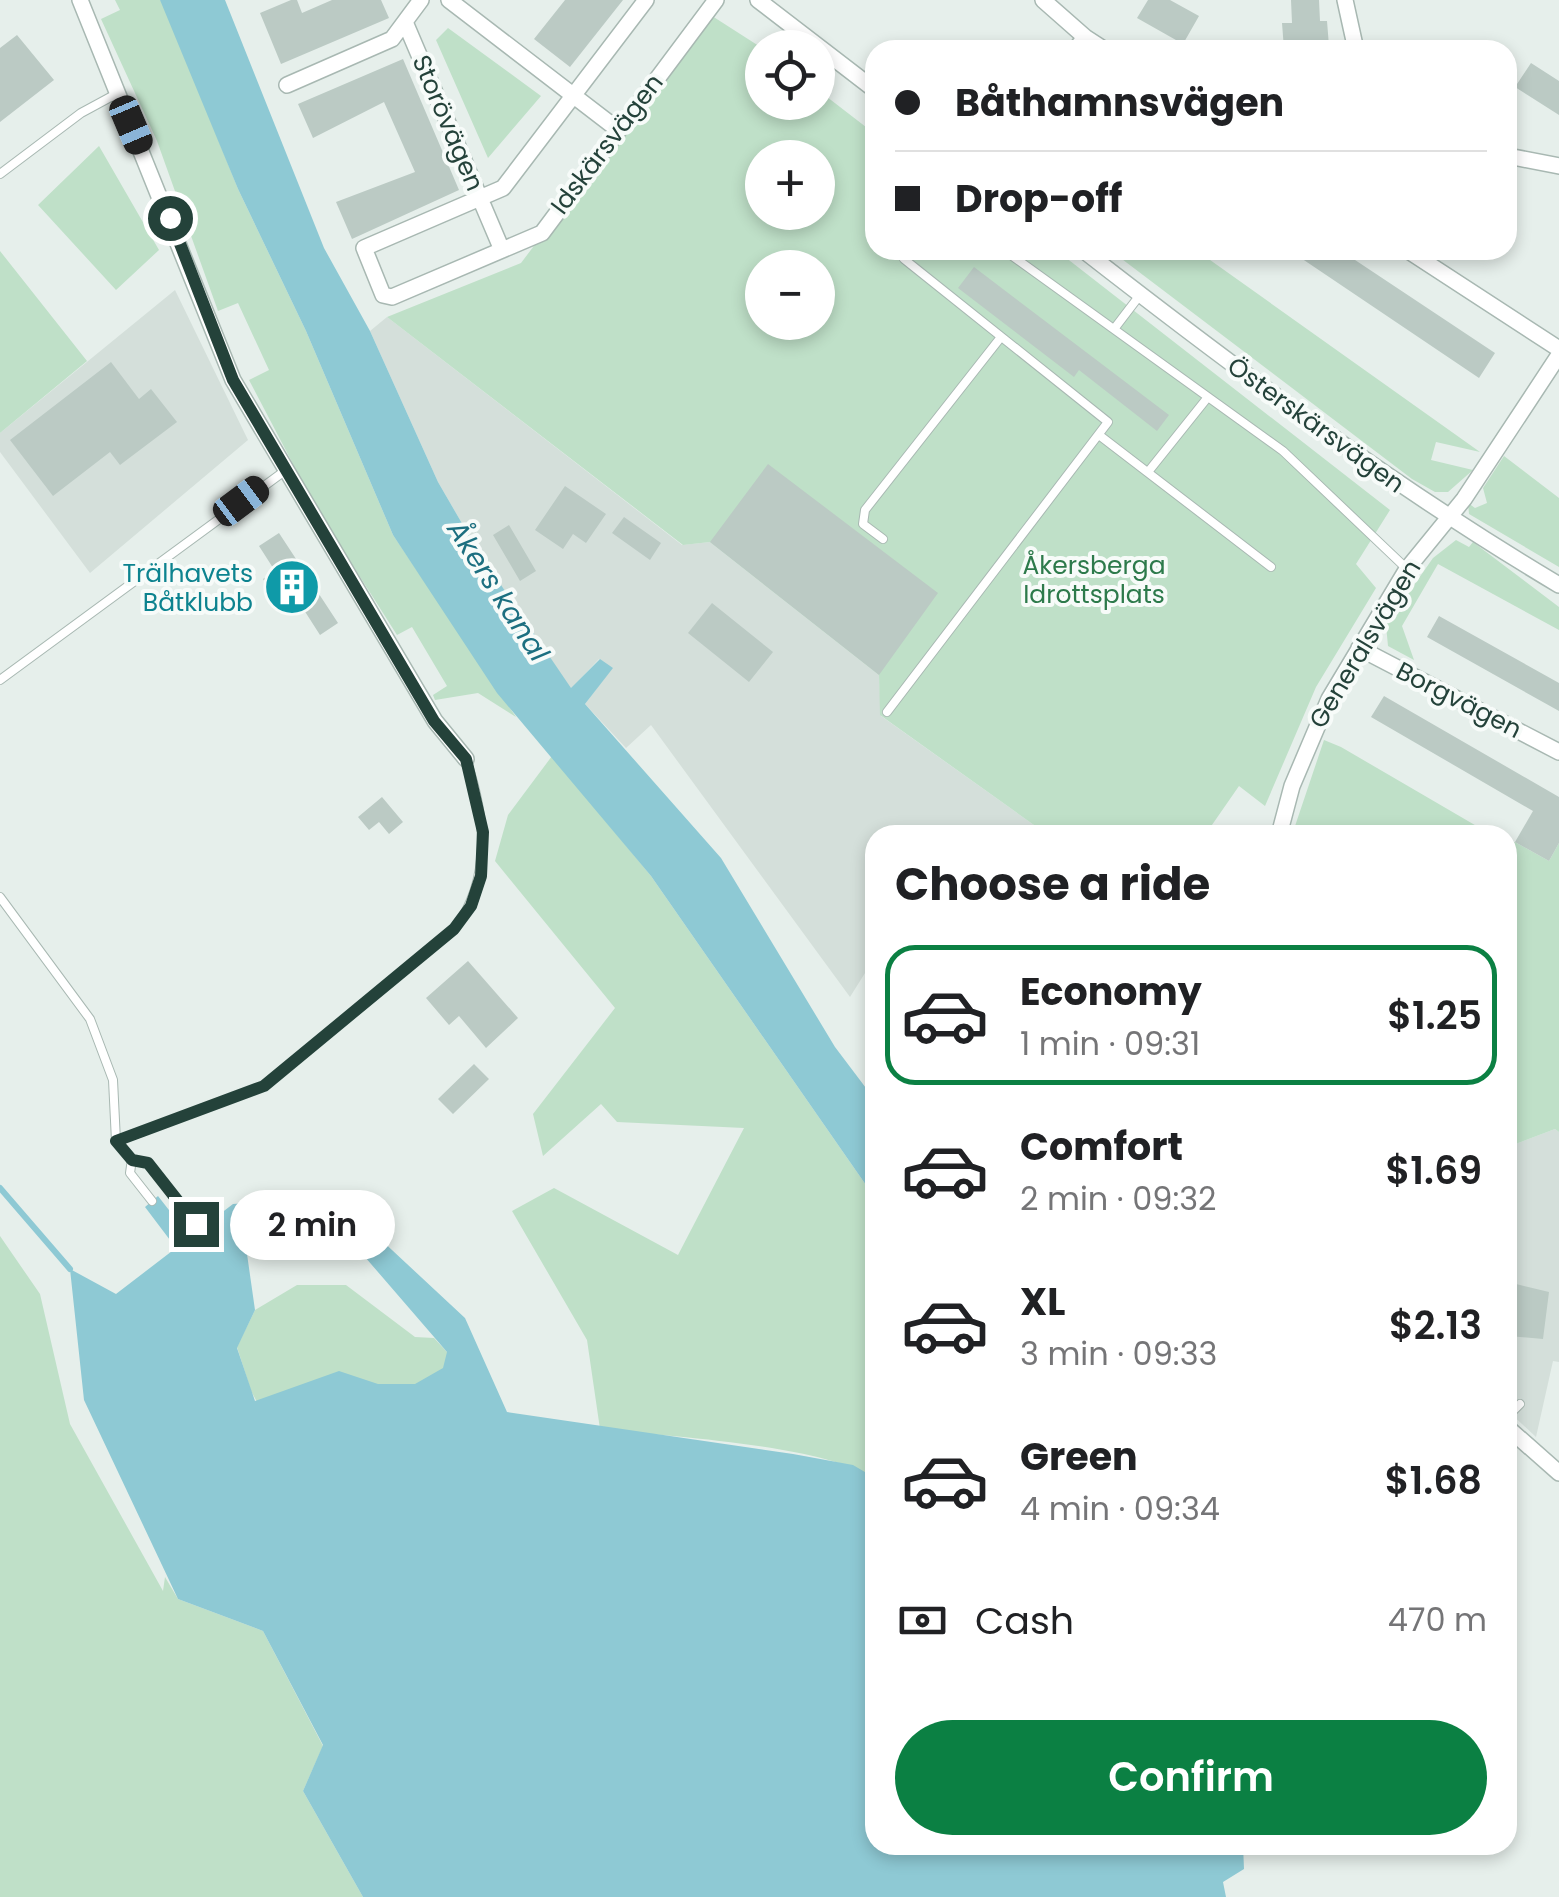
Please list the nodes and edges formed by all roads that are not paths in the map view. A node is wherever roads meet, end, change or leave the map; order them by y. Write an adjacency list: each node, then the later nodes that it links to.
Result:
1 (80, 0): 14 (street)
2 (422, 0): 9 (street)
3 (449, 0): 15 (street)
4 (646, 0): 15 (street, Idskärsvägen)
5 (716, 0): 16 (street, Idskärsvägen)
6 (758, 0): 12 (street)
7 (1043, 0): 10 (street)
8 (1345, 0): 11 (street)
9 (405, 22): 13 (street); 20 (street, Storövägen)
10 (1077, 40)
11 (1354, 40)
12 (865, 82)
13 (288, 85)
14 (118, 93): 19 (lane); 32 (street)
15 (574, 95): 16 (street); 20 (street, Idskärsvägen)
16 (618, 129): 21 (street, Idskärsvägen)
17 (1517, 158): 18 (street)
18 (1559, 166)
19 (0, 174)
20 (480, 198): 21 (street, Storövägen); 21 (street, Idskärsvägen)
21 (502, 250)
22 (905, 260): 28 (lane)
23 (1018, 260): 27 (lane)
24 (1096, 260): 26 (street, Österskärsvägen)
25 (1422, 260): 29 (street)
26 (1140, 294): 27 (lane); 34 (street, Österskärsvägen)
27 (1114, 329): 30 (lane)
28 (1002, 337): 31 (lane); 35 (lane)
29 (1559, 352): 34 (street, Generalsvägen)
30 (1208, 398): 33 (lane); 37 (lane)
31 (1099, 434): 33 (lane); 41 (lane)
32 (286, 470): 40 (lane); 43 (street)
33 (1148, 472): 36 (lane)
34 (1446, 518): 37 (street, Generalsvägen); 38 (street, Österskärsvägen)
35 (884, 540)
36 (1271, 568)
37 (1407, 569): 39 (street, Generalsvägen)
38 (1559, 585)
39 (1359, 648): 42 (street, Borgvägen); 44 (street, Generalsvägen)
40 (0, 680)
41 (887, 712)
42 (1559, 752)
43 (466, 759): 46 (lane)
44 (1282, 825)
45 (0, 897): 46 (lane)
46 (116, 1141): 47 (lane)
47 (132, 1160): 48 (lane); 49 (lane)
48 (152, 1201)
49 (196, 1224)
50 (1520, 1404): 51 (lane)
51 (1517, 1407)
52 (1517, 1436): 53 (street)
53 (1559, 1473)

